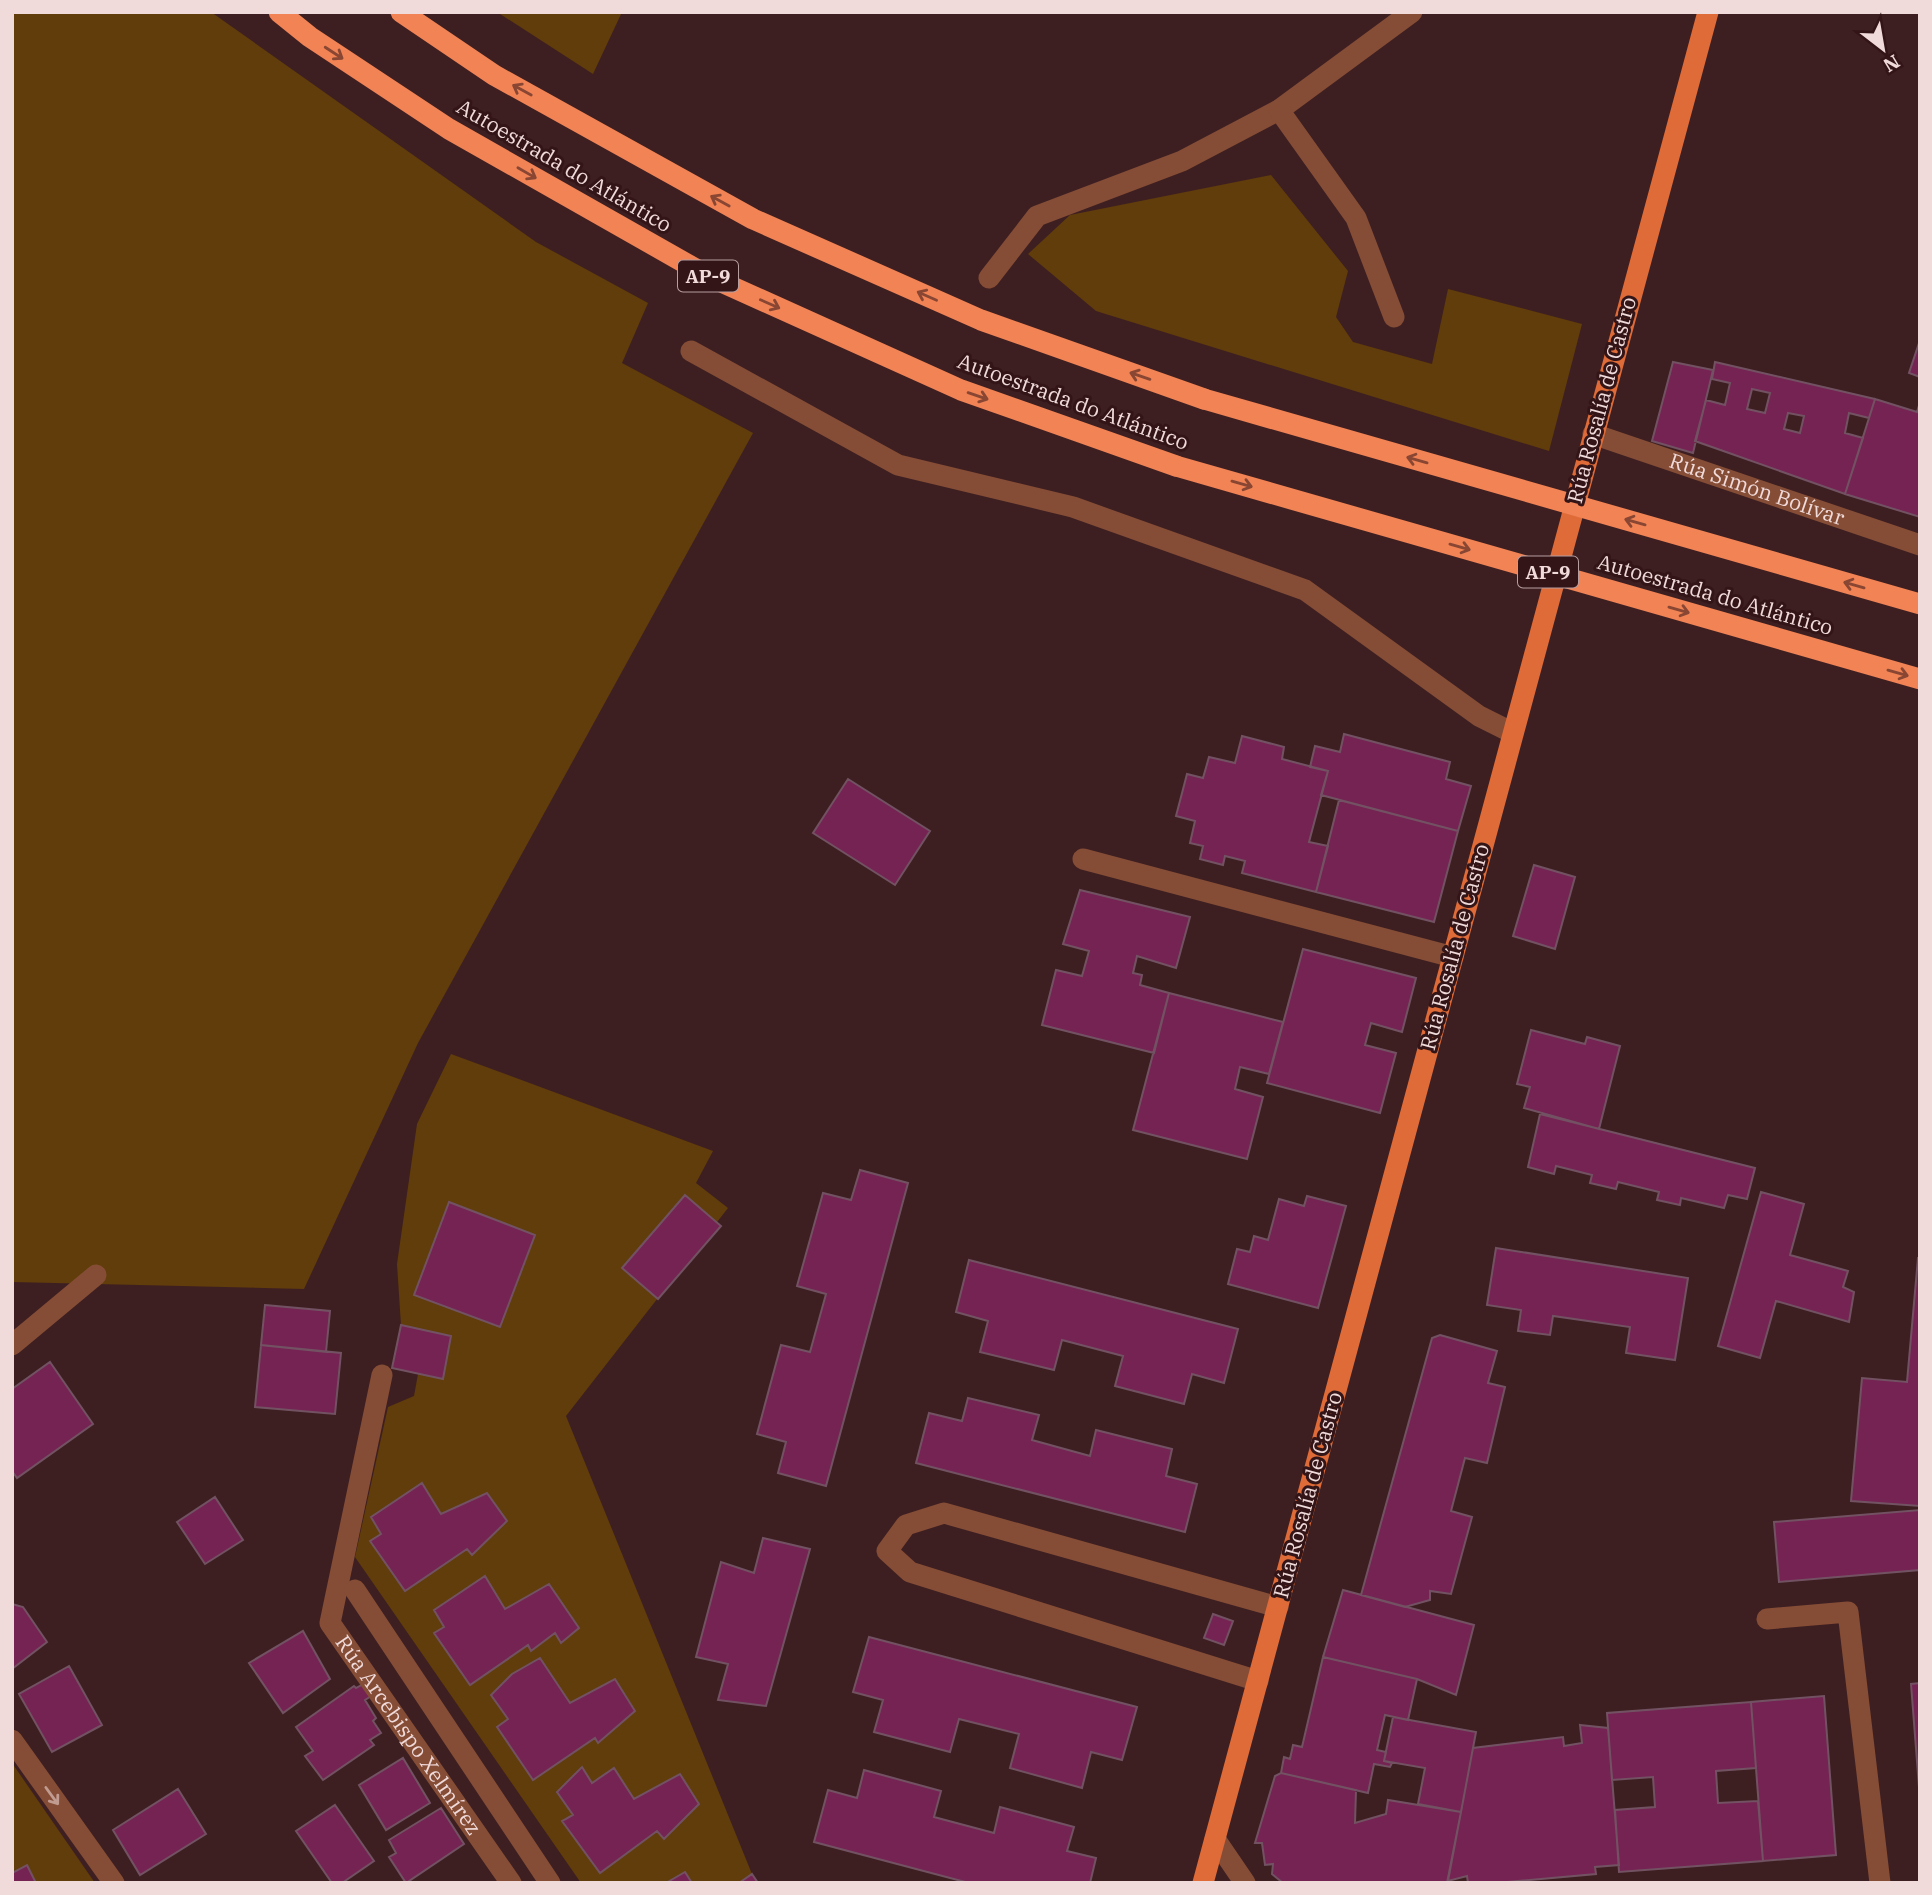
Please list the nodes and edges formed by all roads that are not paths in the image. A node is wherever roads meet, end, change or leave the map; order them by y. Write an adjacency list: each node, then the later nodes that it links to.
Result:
1 (279, 12): 12 (highway, Autoestrada do Atlántico / AP-9, one-way to 12, bridge)
2 (401, 12): 11 (highway, one-way to 2, bridge)
3 (1412, 12): 5 (street)
4 (1708, 12): 9 (main road, Rúa Rosalía de Castro)
5 (1279, 110): 6 (street); 7 (street)
6 (989, 278)
7 (1394, 317)
8 (691, 351): 13 (street)
9 (1593, 434): 10 (street, Rúa Simón Bolívar); 13 (main road, Rúa Rosalía de Castro)
10 (1920, 545)
11 (1920, 604)
12 (1920, 679)
13 (1513, 733): 15 (main road, Rúa Rosalía de Castro)
14 (1083, 859): 15 (street)
15 (1453, 957): 20 (main road, Rúa Rosalía de Castro)
16 (96, 1275): 17 (street)
17 (12, 1345)
18 (382, 1375): 27 (street, Rúa Arcebispo Xelmírez)
19 (355, 1590): 25 (street, Rúa Arcebispo Xelmírez)
20 (1278, 1607): 22 (main road, Rúa Rosalía de Castro); 22 (street)
21 (1767, 1619): 32 (street)
22 (1258, 1681): 24 (main road, Rúa Rosalía de Castro)
23 (12, 1740): 26 (street, one-way to 26)
24 (1215, 1839): 30 (main road, Rúa Rosalía de Castro); 31 (street)
25 (523, 1842): 28 (street, Rúa Arcebispo Xelmírez); 29 (street, Rúa Arcebispo Xelmírez)
26 (114, 1883)
27 (511, 1883)
28 (531, 1883)
29 (550, 1883)
30 (1203, 1883)
31 (1245, 1883)
32 (1880, 1883)

